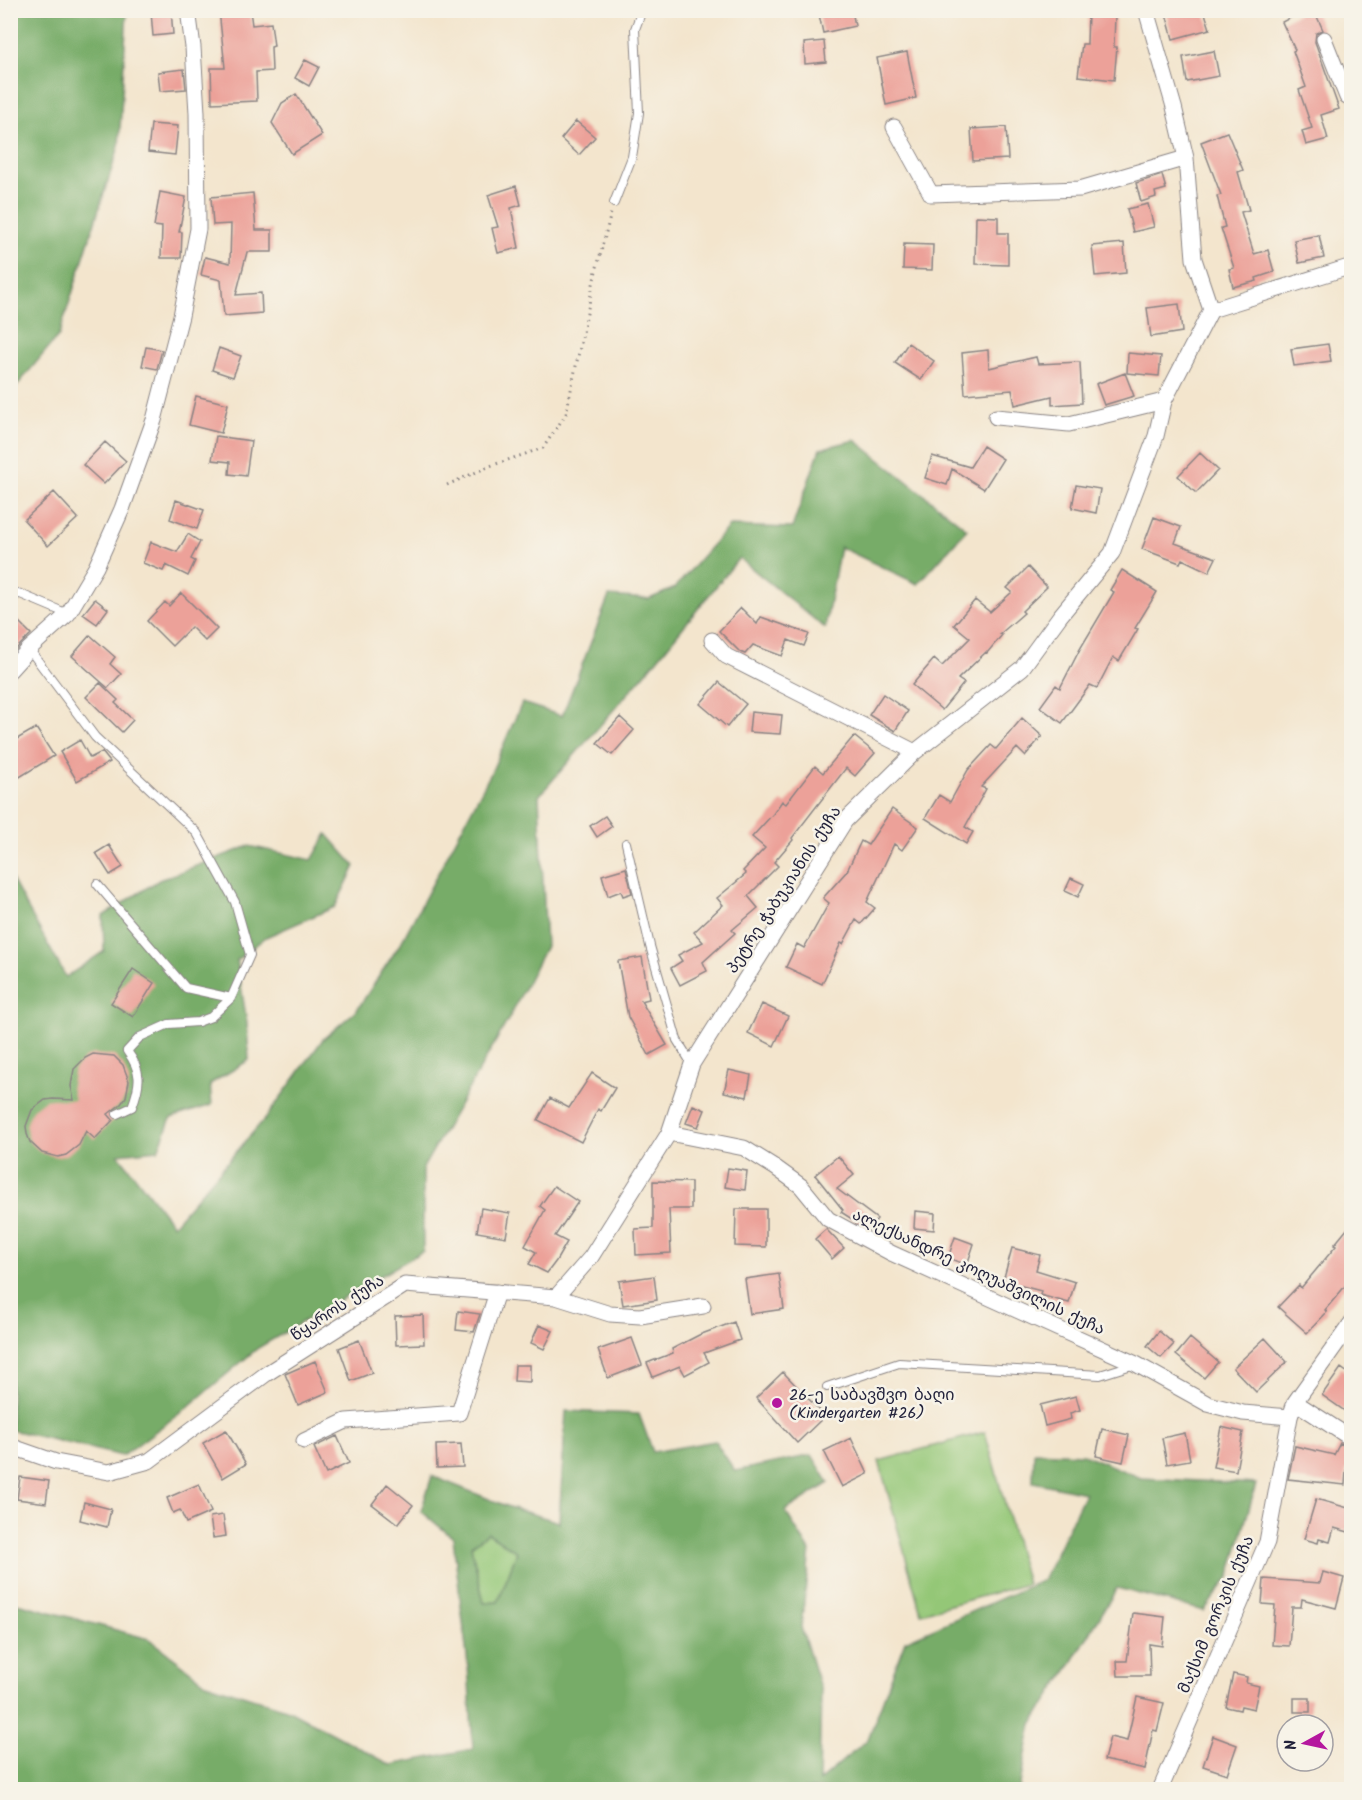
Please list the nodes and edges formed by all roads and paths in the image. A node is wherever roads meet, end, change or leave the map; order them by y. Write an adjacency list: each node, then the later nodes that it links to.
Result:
1 (188, 10): 15 (street)
2 (642, 10): 8 (lane)
3 (1146, 10): 7 (street)
4 (1324, 39): 5 (street)
5 (1352, 96)
6 (894, 126): 7 (street)
7 (1186, 158): 10 (street)
8 (614, 203): 13 (path)
9 (1352, 266): 10 (street)
10 (1210, 310): 11 (street, პეტრე ჭაბუკიანის ქუჩა)
11 (1164, 401): 12 (street); 19 (street, პეტრე ჭაბუკიანის ქუჩა)
12 (996, 417)
13 (447, 485)
14 (10, 602): 15 (lane)
15 (68, 614): 17 (street)
16 (712, 640): 19 (street)
17 (29, 649): 18 (street); 22 (lane)
18 (10, 670)
19 (915, 752): 23 (street, პეტრე ჭაბუკიანის ქუჩა)
20 (626, 843): 23 (lane)
21 (97, 884): 22 (lane)
22 (231, 998): 24 (lane)
23 (692, 1064): 25 (street, პეტრე ჭაბუკიანის ქუჩა)
24 (117, 1114)
25 (669, 1133): 27 (street); 30 (street, ალექსანდრე კოღუაშვილის ქუჩა)
26 (497, 1292): 27 (street, წყაროს ქუჩა); 34 (street); 35 (street, წყაროს ქუჩა)
27 (556, 1297): 28 (street, წყაროს ქუჩა)
28 (703, 1306)
29 (1352, 1322): 32 (street, მაქსიმ გორკის ქუჩა)
30 (1136, 1364): 31 (lane); 32 (street, ალექსანდრე კოღუაშვილის ქუჩა)
31 (827, 1387)
32 (1293, 1410): 33 (street); 36 (street, მაქსიმ გორკის ქუჩა)
33 (1352, 1439)
34 (304, 1441)
35 (10, 1446)
36 (1160, 1790)

